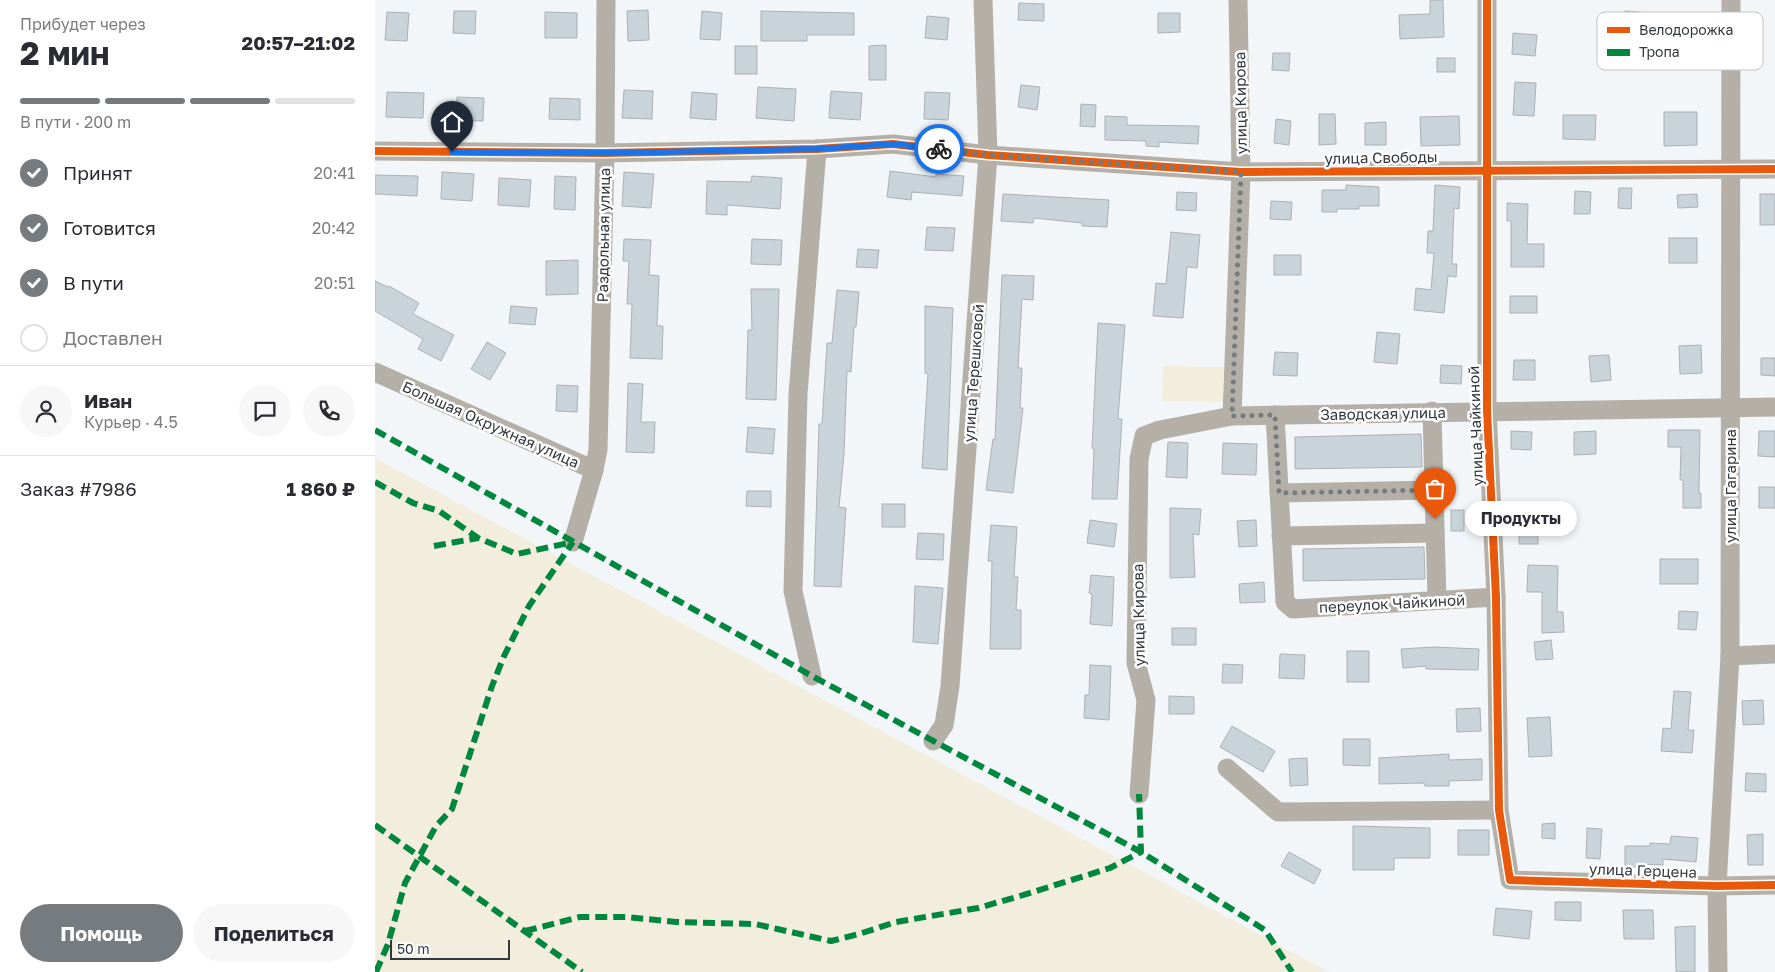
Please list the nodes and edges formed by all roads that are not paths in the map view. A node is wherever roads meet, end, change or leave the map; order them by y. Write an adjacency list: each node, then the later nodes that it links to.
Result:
1 (606, 0): 8 (street, Раздольная улица)
2 (983, 0): 9 (street, улица Терешковой)
3 (1238, 0): 13 (street, улица Кирова)
4 (1487, 0): 11 (street, улица Чайкиной)
5 (1730, 70): 12 (street, улица Гагарина)
6 (817, 149): 8 (street, улица Свободы); 9 (street, улица Свободы); 32 (street)
7 (375, 151): 8 (street, улица Свободы)
8 (605, 153): 22 (street, Раздольная улица)
9 (988, 155): 13 (street, улица Свободы); 33 (street, улица Терешковой)
10 (1775, 169): 12 (street, улица Свободы)
11 (1486, 170): 12 (street, улица Свободы); 13 (street, улица Свободы); 17 (street, улица Чайкиной)
12 (1729, 170): 16 (street, улица Гагарина)
13 (1241, 172): 20 (street, улица Кирова)
14 (375, 372): 22 (street, Большая Окружная улица)
15 (1775, 407): 16 (street, Заводская улица)
16 (1730, 408): 17 (street, Заводская улица); 31 (street, улица Гагарина)
17 (1487, 410): 18 (street, Заводская улица); 28 (street, улица Чайкиной)
18 (1432, 411): 19 (street, Заводская улица); 23 (street)
19 (1275, 415): 20 (street, Заводская улица); 24 (street)
20 (1232, 416): 21 (street, Заводская улица)
21 (1143, 436): 35 (street, улица Кирова)
22 (594, 470): 27 (street, Большая Окружная улица)
23 (1434, 490): 24 (street); 25 (street)
24 (1279, 493): 26 (street)
25 (1435, 533): 26 (street); 29 (street)
26 (1281, 536): 29 (street, переулок Чайкиной)
27 (573, 542)
28 (1496, 597): 29 (street, переулок Чайкиной); 36 (street, улица Чайкиной)
29 (1437, 600)
30 (1775, 654): 31 (street)
31 (1730, 656): 39 (street, улица Гагарина)
32 (812, 676)
33 (933, 741)
34 (1227, 768): 36 (street)
35 (1139, 794)
36 (1499, 810): 37 (street, улица Чайкиной)
37 (1509, 880): 39 (street, улица Герцена)
38 (1775, 885): 39 (street, улица Герцена)
39 (1717, 886): 40 (street, улица Гагарина)
40 (1718, 972)

